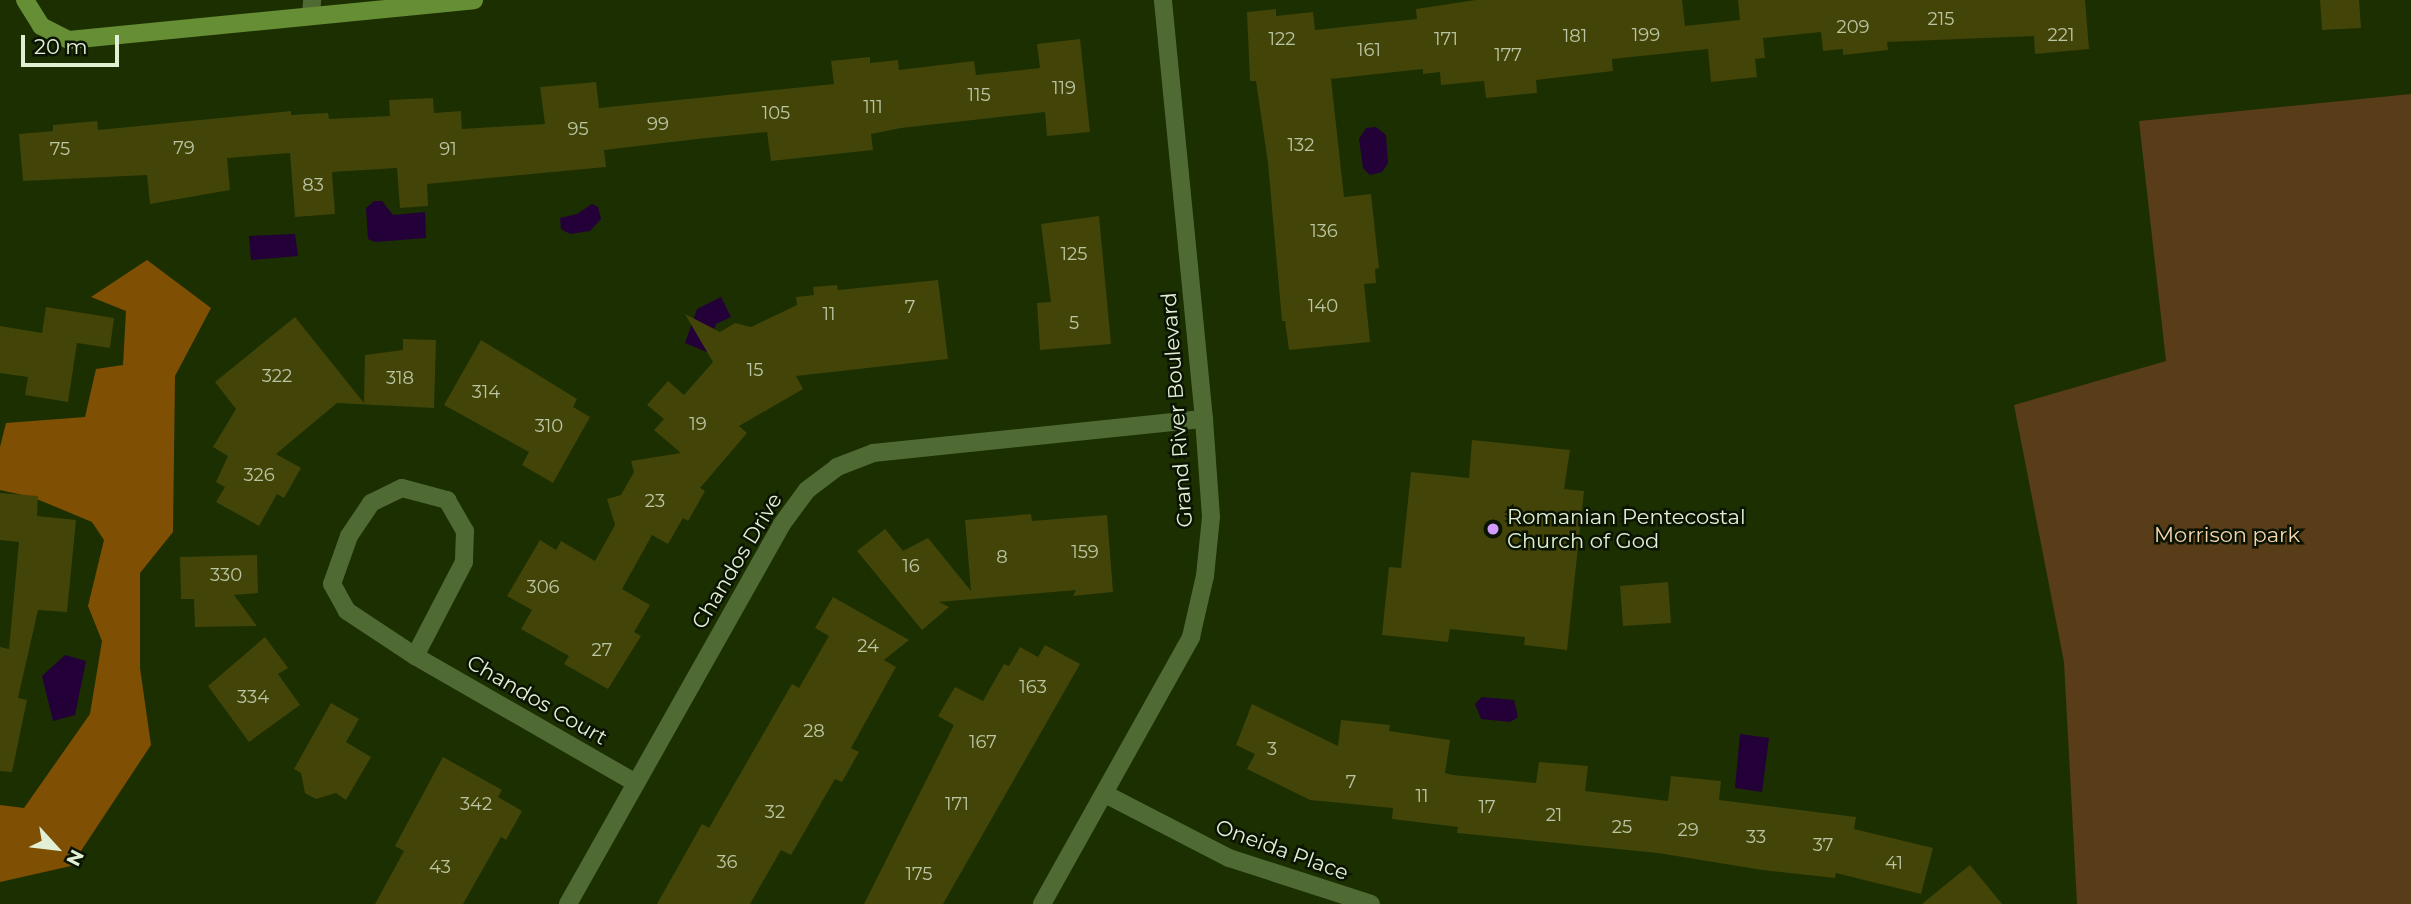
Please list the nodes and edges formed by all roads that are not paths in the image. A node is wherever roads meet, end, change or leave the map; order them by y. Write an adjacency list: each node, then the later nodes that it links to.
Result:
1 (25, 0): 4 (street)
2 (474, 0): 4 (street)
3 (1163, 0): 5 (street, Grand River Boulevard)
4 (312, 8)
5 (1205, 419): 7 (street, Chandos Drive); 8 (street, Grand River Boulevard)
6 (415, 656): 6 (street, Chandos Court); 7 (street, Chandos Court)
7 (636, 783): 9 (street, Chandos Drive)
8 (1105, 794): 10 (street, Grand River Boulevard); 11 (street, Oneida Place)
9 (568, 904)
10 (1042, 904)
11 (1371, 904)

